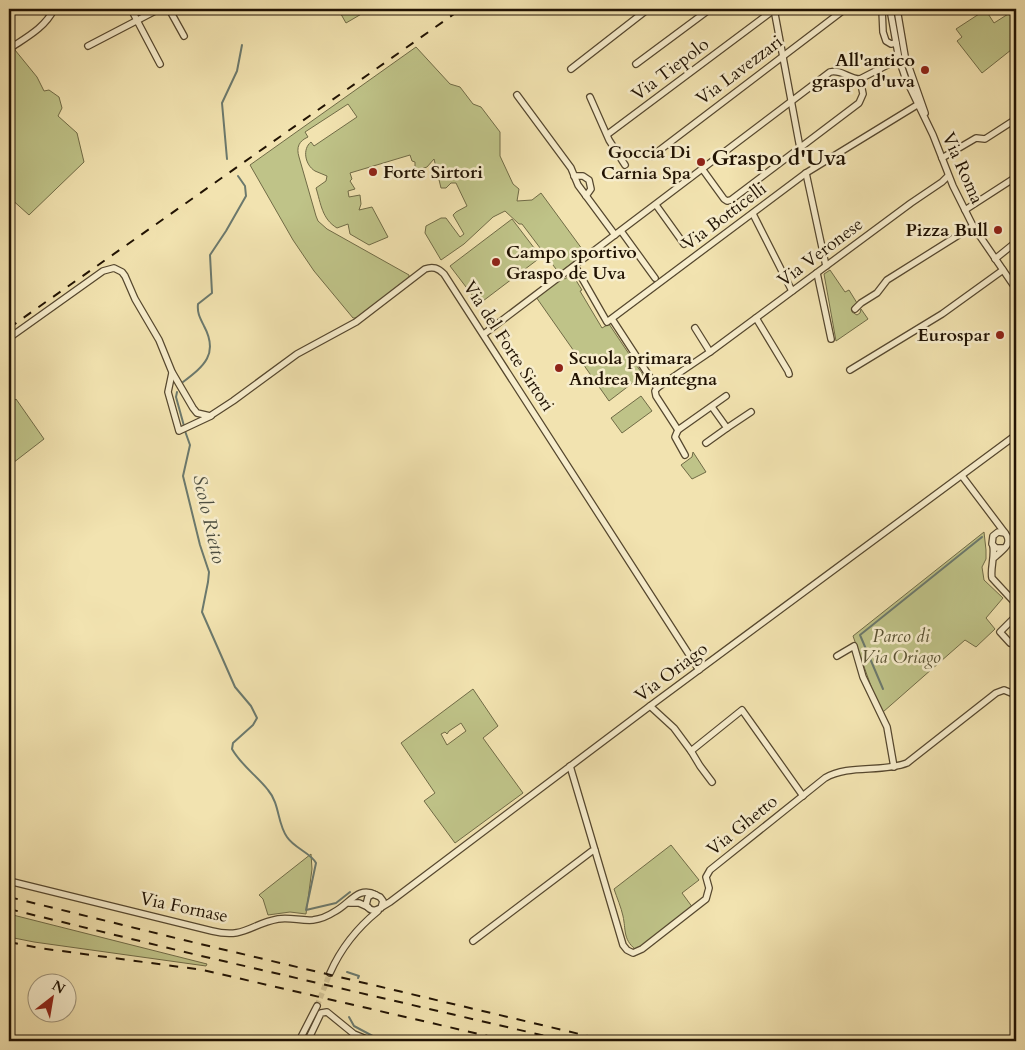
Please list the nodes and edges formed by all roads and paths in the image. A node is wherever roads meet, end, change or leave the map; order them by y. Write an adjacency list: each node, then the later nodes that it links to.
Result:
1 (54, 9): 15 (street)
2 (131, 9): 11 (street)
3 (159, 9): 11 (street)
4 (169, 9): 12 (street)
5 (648, 9): 20 (street)
6 (710, 9): 19 (street)
7 (774, 9): 16 (street); 29 (street, Via Tiepolo)
8 (846, 9): 16 (street, Via Lavezzari)
9 (882, 9): 13 (street)
10 (892, 10): 13 (street, Via Roma)
11 (136, 20): 14 (street); 18 (street)
12 (184, 36)
13 (898, 42): 17 (street); 21 (street, Via Roma)
14 (88, 46)
15 (9, 50)
16 (783, 56): 25 (street); 31 (street, Via Lavezzari)
17 (899, 59): 21 (street); 22 (street); 26 (street, Via Roma)
18 (160, 64)
19 (636, 64)
20 (571, 69)
21 (911, 75): 28 (street, Via Roma)
22 (860, 79): 25 (street); 30 (street)
23 (517, 95): 36 (street)
24 (590, 97): 29 (street)
25 (792, 102): 30 (street); 34 (street)
26 (918, 105): 28 (street, Via Roma); 35 (street, Via Botticelli)
27 (1016, 119): 32 (street)
28 (928, 125): 32 (street, Via Roma)
29 (608, 134): 33 (street)
30 (800, 148): 34 (street)
31 (652, 156)
32 (942, 158): 37 (street, Via Roma)
33 (625, 165)
34 (702, 170): 40 (street)
35 (806, 173): 42 (street, Via Botticelli); 50 (street)
36 (574, 176): 39 (street); 39 (street)
37 (948, 176): 41 (street, Via Roma); 50 (street, Via Veronese)
38 (1016, 177): 41 (street)
39 (586, 196): 45 (street)
40 (656, 205): 44 (street); 47 (street)
41 (965, 210): 43 (street, Via Roma)
42 (753, 214): 55 (street); 58 (street, Via Botticelli)
43 (973, 226): 48 (street, Via Roma); 56 (street)
44 (621, 231): 45 (street); 53 (street)
45 (615, 235): 49 (street)
46 (1016, 242): 48 (street)
47 (684, 244)
48 (995, 259): 51 (street, Via Roma)
49 (575, 266): 58 (street); 60 (street)
50 (826, 266): 52 (street, Via Veronese)
51 (1003, 270): 54 (street, Via Roma); 64 (street)
52 (817, 273): 55 (street, Via Veronese); 62 (street)
53 (655, 278)
54 (1016, 289)
55 (792, 291): 57 (street, Via Veronese)
56 (856, 310)
57 (756, 318): 63 (street, Via Veronese); 66 (street)
58 (612, 319): 67 (street)
59 (695, 328): 63 (street)
60 (484, 334): 71 (street, Via del Forte Sirtori); 88 (street, Via del Forte Sirtori)
61 (9, 338): 65 (street, Via del Forte Sirtori)
62 (831, 338)
63 (710, 352): 67 (street, Via Veronese)
64 (850, 370)
65 (172, 372): 71 (street, Via del Forte Sirtori); 71 (street, Via del Forte Sirtori)
66 (789, 374)
67 (657, 388): 73 (street)
68 (726, 396): 69 (street)
69 (712, 407): 72 (street); 73 (street)
70 (751, 412): 72 (street)
71 (213, 415)
72 (727, 428): 75 (street)
73 (678, 430): 76 (street)
74 (1016, 435): 77 (street, Via Oriago)
75 (706, 443)
76 (685, 454)
77 (962, 476): 78 (street); 88 (street, Via Oriago)
78 (991, 514): 79 (street); 80 (street)
79 (1005, 533): 80 (street); 82 (street)
80 (993, 536): 81 (street)
81 (993, 546): 82 (street); 83 (street)
82 (1004, 548): 83 (street)
83 (995, 557): 84 (street)
84 (1016, 604)
85 (1016, 616): 86 (street)
86 (1010, 642)
87 (837, 656): 93 (street)
88 (699, 670): 90 (street, Via Oriago)
89 (1016, 695): 93 (street, Via Ghetto)
90 (650, 706): 91 (street); 92 (street, Via Oriago)
91 (690, 751): 94 (street); 95 (street)
92 (570, 766): 96 (street, Via Ghetto); 98 (street, Via Oriago)
93 (894, 767): 95 (street, Via Ghetto)
94 (712, 782)
95 (803, 796): 96 (street, Via Ghetto)
96 (595, 851): 104 (street)
97 (9, 881): 100 (street, Via Fornase)
98 (399, 894): 99 (street, Via Oriago); 102 (street, Via Oriago)
99 (378, 896): 100 (street, Via Fornase); 101 (street, Via Oriago); 102 (street)
100 (349, 903): 101 (street)
101 (368, 908): 102 (street); 103 (street, Via Oriago)
102 (380, 908): 103 (street, Via Oriago)
103 (366, 920): 105 (street, Via Oriago)
104 (473, 941)
105 (330, 973)
106 (317, 1006): 109 (street)
107 (1016, 1034): 111 (street)
108 (308, 1038): 110 (street)
109 (299, 1041)
110 (371, 1041)
111 (1010, 1041)

